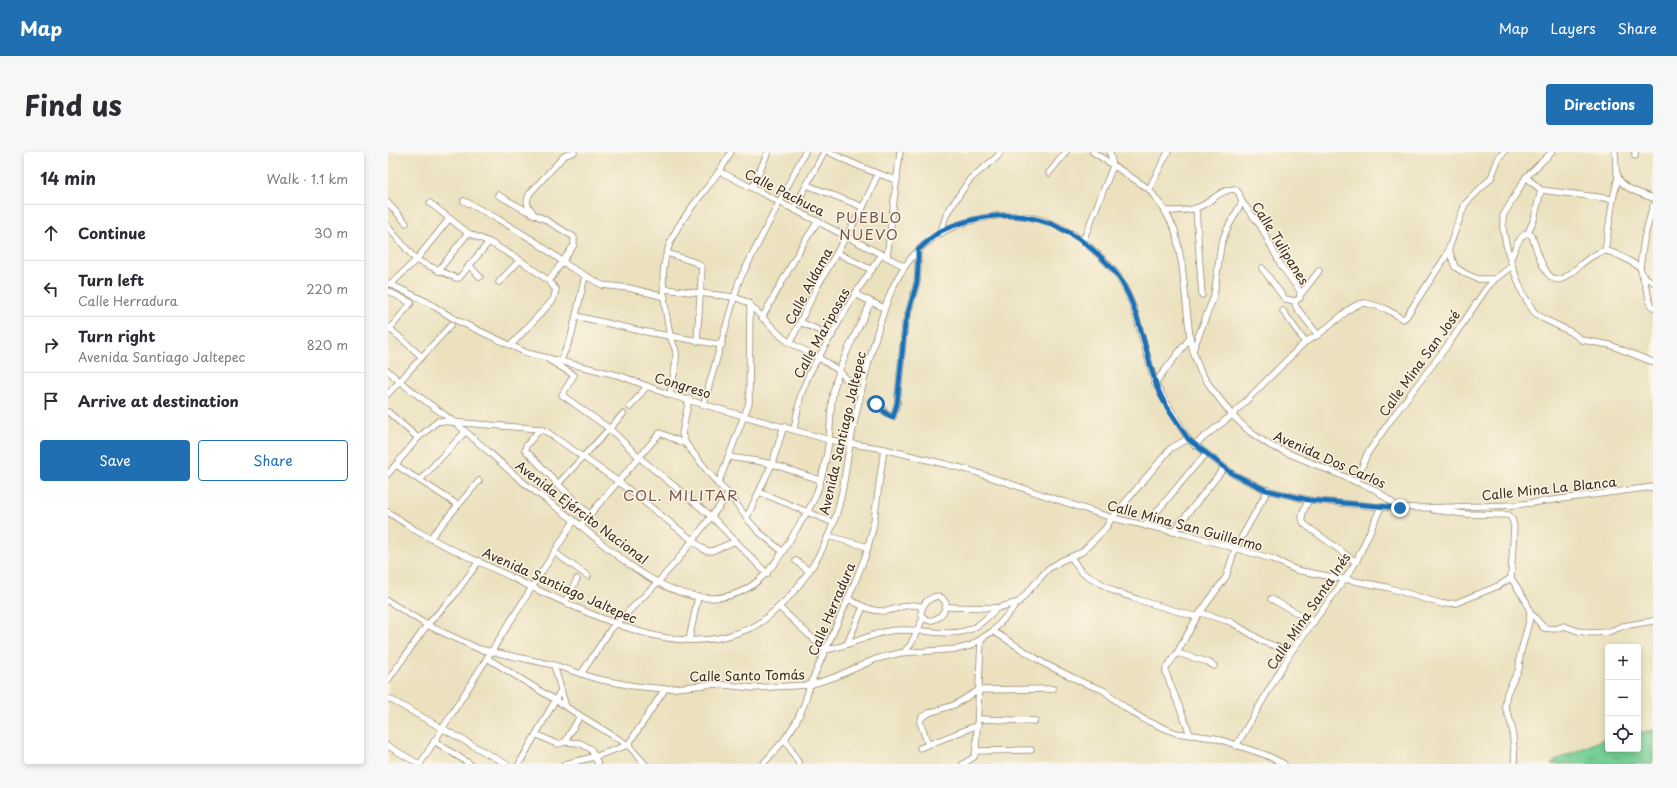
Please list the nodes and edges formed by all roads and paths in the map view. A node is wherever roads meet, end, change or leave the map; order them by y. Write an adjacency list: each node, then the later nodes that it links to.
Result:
1 (574, 152): 40 (street)
2 (731, 152): 17 (street)
3 (768, 152): 24 (street)
4 (805, 152): 31 (street)
5 (824, 152): 23 (street)
6 (828, 152): 19 (street)
7 (899, 152): 22 (street)
8 (1000, 152): 45 (street)
9 (1066, 152): 18 (street)
10 (1093, 152): 16 (street)
11 (1110, 152): 16 (street)
12 (1168, 152): 25 (street)
13 (1504, 152): 52 (street)
14 (1552, 152): 20 (street)
15 (1615, 152): 21 (street)
16 (1113, 166): 25 (street); 49 (street)
17 (719, 171): 24 (street, Calle Pachuca); 54 (street)
18 (1049, 173)
19 (878, 174): 22 (street); 36 (street, Calle Aldama)
20 (1526, 176): 26 (street); 57 (street)
21 (1618, 177): 28 (street); 29 (street)
22 (897, 180): 56 (street)
23 (807, 185): 36 (street); 38 (street)
24 (752, 188): 31 (street, Calle Pachuca)
25 (1149, 189): 39 (street, Avenida Dos Carlos)
26 (1541, 190): 29 (street); 47 (street)
27 (498, 195): 40 (street)
28 (1653, 198)
29 (1613, 199): 53 (street)
30 (464, 201): 60 (street)
31 (779, 201): 38 (street, Calle Pachuca); 84 (street)
32 (1242, 202): 37 (street, Calle Tulipanes); 81 (street, Calle Tulipanes); 105 (street)
33 (430, 204): 41 (street)
34 (1653, 206): 64 (street)
35 (389, 207): 43 (street)
36 (863, 207): 48 (street, Calle Aldama)
37 (1196, 208): 39 (street); 82 (street)
38 (794, 209): 42 (street, Calle Pachuca)
39 (1165, 211): 99 (street, Avenida Dos Carlos)
40 (535, 214): 60 (street)
41 (450, 219): 46 (street); 58 (street)
42 (818, 221): 48 (street, Calle Pachuca); 92 (street)
43 (406, 223)
44 (388, 227): 58 (street)
45 (941, 231): 49 (street, Avenida Santiago Jaltepec); 51 (street, Avenida Santiago Jaltepec)
46 (468, 233): 50 (street); 67 (street)
47 (1528, 233): 53 (street); 57 (street)
48 (847, 236): 55 (street, Calle Aldama); 56 (street, Calle Pachuca)
49 (1083, 241): 114 (street, Avenida Santiago Jaltepec)
50 (489, 242): 59 (street); 61 (street)
51 (918, 250): 62 (street, Avenida Santiago Jaltepec); 120 (street)
52 (1449, 250): 72 (street); 96 (street)
53 (1605, 251): 64 (street)
54 (667, 253): 77 (street); 79 (street)
55 (837, 253): 66 (street); 93 (street, Calle Aldama)
56 (885, 255): 62 (street, Calle Pachuca); 66 (street, Calle Mariposas)
57 (1511, 258): 63 (street)
58 (416, 260): 67 (street); 76 (street)
59 (520, 260): 73 (street); 74 (street)
60 (563, 262): 69 (street); 73 (street)
61 (469, 265): 67 (street); 71 (street)
62 (904, 266): 89 (street, Avenida Santiago Jaltepec)
63 (1512, 266): 72 (street, Calle Mina San José); 110 (street)
64 (1640, 267): 70 (street)
65 (1262, 268): 85 (street)
66 (872, 270): 80 (street, Calle Mariposas)
67 (438, 271)
68 (1319, 271): 81 (street)
69 (585, 276): 83 (street); 91 (street)
70 (1643, 276): 75 (street); 88 (street)
71 (480, 277)
72 (1495, 279): 152 (street, Calle Mina San José)
73 (549, 281): 103 (street)
74 (498, 282)
75 (1653, 282)
76 (390, 284): 103 (street, Congreso)
77 (664, 289): 79 (street); 83 (street)
78 (388, 291): 95 (street)
79 (700, 294): 84 (street); 100 (street)
80 (855, 294): 86 (street); 98 (street, Calle Mariposas)
81 (1301, 294): 85 (street, Calle Tulipanes)
82 (1202, 295)
83 (665, 297): 97 (street)
84 (734, 297): 87 (street); 104 (street)
85 (1295, 301): 96 (street, Calle Tulipanes)
86 (872, 302): 89 (street); 111 (street, Avenida Ejército Nacional)
87 (750, 304): 92 (street); 125 (street)
88 (1653, 306)
89 (884, 308): 116 (street, Avenida Santiago Jaltepec)
90 (1282, 311): 101 (street)
91 (576, 316): 97 (street); 109 (street)
92 (762, 318): 102 (street)
93 (800, 322): 98 (street); 102 (street, Calle Aldama)
94 (451, 325): 106 (street)
95 (389, 329): 106 (street)
96 (1318, 335): 101 (street)
97 (670, 336): 100 (street); 118 (street)
98 (832, 336): 108 (street, Calle Mariposas)
99 (1190, 338): 105 (street, Avenida Dos Carlos); 114 (street)
100 (697, 340): 104 (street)
101 (1305, 342): 126 (street)
102 (790, 343): 108 (street)
103 (511, 345): 107 (street, Congreso)
104 (722, 345): 121 (street)
105 (1193, 351): 126 (street, Avenida Dos Carlos)
106 (422, 357): 113 (street)
107 (544, 357): 109 (street, Congreso); 130 (street)
108 (819, 358): 111 (street); 131 (street, Calle Mariposas)
109 (561, 360): 115 (street, Congreso)
110 (1653, 362)
111 (838, 370): 116 (street); 135 (street, Avenida Ejército Nacional)
112 (388, 371): 113 (street, Avenida Ejército Nacional)
113 (400, 382): 117 (street); 127 (street, Avenida Ejército Nacional)
114 (1155, 383): 134 (street, Avenida Santiago Jaltepec)
115 (647, 386): 118 (street, Congreso); 122 (street)
116 (860, 393): 137 (street, Avenida Santiago Jaltepec)
117 (388, 394)
118 (670, 394): 119 (street, Congreso)
119 (689, 399): 121 (street, Congreso); 136 (street)
120 (870, 401)
121 (704, 403): 125 (street, Congreso)
122 (630, 407)
123 (388, 412): 133 (street)
124 (623, 414): 130 (street)
125 (746, 416): 128 (street, Congreso); 142 (street)
126 (1232, 416): 138 (street); 152 (street, Avenida Dos Carlos)
127 (454, 422): 129 (street); 132 (street, Avenida Ejército Nacional); 133 (street)
128 (784, 426): 131 (street, Congreso); 144 (street)
129 (540, 429): 141 (street); 154 (street)
130 (610, 429): 141 (street); 143 (street)
131 (794, 429): 135 (street, Congreso)
132 (465, 432): 148 (street); 170 (street, Avenida Ejército Nacional)
133 (418, 438): 145 (street)
134 (1188, 439): 138 (street, Avenida Santiago Jaltepec); 169 (street, Calle Santo Tomás)
135 (829, 440): 137 (street, Congreso); 149 (street, Avenida Ejército Nacional)
136 (686, 444): 143 (street); 153 (street)
137 (850, 444): 139 (street, Calle Mina San Guillermo); 171 (street, Avenida Santiago Jaltepec)
138 (1194, 445): 140 (street, Avenida Santiago Jaltepec)
139 (884, 449): 169 (street, Calle Mina San Guillermo); 179 (street, Calle Herradura)
140 (1206, 454): 146 (street, Avenida Santiago Jaltepec); 173 (street)
141 (584, 457): 151 (street); 154 (street)
142 (728, 457): 144 (street); 153 (street)
143 (640, 458): 151 (street); 167 (street)
144 (772, 464): 149 (street); 157 (street)
145 (392, 467): 147 (street); 148 (street)
146 (1224, 468): 156 (street, Avenida Santiago Jaltepec); 174 (street)
147 (388, 474)
148 (420, 480): 160 (street)
149 (820, 480): 165 (street, Avenida Ejército Nacional)
150 (479, 481): 160 (street)
151 (619, 482): 166 (street); 177 (street)
152 (1356, 482): 162 (street, Avenida Dos Carlos)
153 (718, 484): 158 (street)
154 (557, 485): 166 (street)
155 (1653, 487): 163 (street, Calle Mina La Blanca)
156 (1268, 490): 159 (street, Avenida Santiago Jaltepec); 180 (street)
157 (759, 492): 165 (street); 168 (street)
158 (729, 494): 167 (street); 168 (street)
159 (1309, 500): 161 (street, Avenida Santiago Jaltepec); 186 (street)
160 (458, 505): 176 (street)
161 (1382, 507): 162 (street, Avenida Santiago Jaltepec); 186 (street, Calle Mina Santa Inés)
162 (1400, 508): 163 (street, Calle Mina La Blanca)
163 (1424, 508): 190 (street)
164 (388, 512): 176 (street, Avenida Santiago Jaltepec)
165 (807, 512): 171 (street); 182 (street, Avenida Ejército Nacional)
166 (590, 515): 172 (street)
167 (712, 517): 177 (street); 178 (street)
168 (747, 517): 182 (street)
169 (1112, 518): 173 (street, Calle Mina San Guillermo); 183 (street, Calle Santo Tomás)
170 (574, 521): 172 (street, Avenida Ejército Nacional); 181 (street)
171 (834, 523): 175 (street, Avenida Santiago Jaltepec)
172 (580, 526): 193 (street, Avenida Ejército Nacional)
173 (1145, 526): 174 (street, Calle Mina San Guillermo)
174 (1173, 532): 180 (street, Calle Mina San Guillermo)
175 (828, 536): 179 (street); 187 (street, Avenida Santiago Jaltepec)
176 (430, 538): 184 (street, Avenida Santiago Jaltepec)
177 (692, 540): 178 (street); 193 (street)
178 (736, 541): 188 (street)
179 (868, 547): 196 (street, Calle Herradura)
180 (1235, 549): 192 (street, Calle Mina San Guillermo); 207 (street)
181 (554, 552): 189 (street); 194 (street)
182 (783, 552): 188 (street, Avenida Ejército Nacional)
183 (1072, 557): 200 (street, Calle Santo Tomás); 207 (street)
184 (479, 561): 194 (street, Avenida Santiago Jaltepec); 212 (street)
185 (796, 561): 187 (street)
186 (1356, 562): 192 (street, Calle Mina Santa Inés)
187 (809, 571): 201 (street, Avenida Santiago Jaltepec)
188 (767, 574): 195 (street, Avenida Ejército Nacional)
189 (588, 576)
190 (1511, 578): 192 (street, Calle Mina San Guillermo); 206 (street)
191 (578, 579): 199 (street)
192 (1345, 579): 210 (street, Calle Mina Santa Inés)
193 (658, 582): 195 (street, Avenida Ejército Nacional); 211 (street)
194 (531, 587): 199 (street, Avenida Santiago Jaltepec); 219 (street)
195 (698, 597): 215 (street)
196 (848, 599): 202 (street); 218 (street, Calle Herradura)
197 (1271, 599): 210 (street)
198 (388, 601): 212 (street, Calle Santo Tomás)
199 (565, 602): 211 (street, Avenida Santiago Jaltepec)
200 (1019, 602): 205 (street); 214 (street, Calle Santo Tomás)
201 (779, 607): 215 (street, Avenida Santiago Jaltepec); 218 (street)
202 (862, 607): 203 (street); 217 (street)
203 (922, 607): 204 (street); 208 (street)
204 (946, 607): 205 (street); 208 (street)
205 (997, 608): 213 (street)
206 (1530, 612): 209 (street); 265 (street)
207 (1199, 615): 221 (street); 222 (street)
208 (924, 618): 213 (street)
209 (1653, 621)
210 (1314, 622): 221 (street, Calle Mina Santa Inés)
211 (615, 624): 215 (street, Avenida Santiago Jaltepec); 226 (street)
212 (427, 625): 219 (street, Calle Santo Tomás); 227 (street)
213 (917, 630): 217 (street); 220 (street)
214 (993, 631): 216 (street, Calle Santo Tomás); 241 (street)
215 (689, 640)
216 (981, 640): 220 (street, Calle Santo Tomás); 232 (street)
217 (847, 644): 218 (street)
218 (825, 650): 228 (street, Calle Herradura)
219 (491, 652): 223 (street); 224 (street, Calle Santo Tomás)
220 (904, 652): 228 (street, Calle Santo Tomás)
221 (1291, 652): 248 (street, Calle Mina Santa Inés)
222 (1177, 653): 225 (street); 241 (street)
223 (487, 658): 234 (street); 239 (street)
224 (554, 666): 226 (street, Calle Santo Tomás); 231 (street)
225 (1214, 666)
226 (581, 674): 229 (street, Calle Santo Tomás)
227 (389, 676)
228 (810, 685): 229 (street, Calle Santo Tomás); 242 (street, Calle Herradura)
229 (665, 689): 246 (street)
230 (1053, 689): 232 (street)
231 (561, 690): 234 (street); 235 (street)
232 (979, 690): 238 (street); 245 (street)
233 (388, 698): 239 (street)
234 (555, 700): 235 (street); 240 (street)
235 (566, 707): 236 (street)
236 (580, 716): 244 (street); 246 (street)
237 (1035, 721): 238 (street)
238 (978, 722): 245 (street); 251 (street)
239 (442, 728): 243 (street); 253 (street)
240 (536, 734): 244 (street); 257 (street)
241 (1190, 734): 248 (street)
242 (785, 738): 261 (street, Calle Herradura); 262 (street)
243 (434, 741): 254 (street); 255 (street)
244 (565, 742): 252 (street)
245 (928, 744): 249 (street)
246 (628, 745): 252 (street); 260 (street)
247 (388, 746): 254 (street)
248 (1236, 746): 264 (street)
249 (920, 748)
250 (1031, 750): 251 (street)
251 (976, 751): 263 (street)
252 (594, 757): 258 (street); 259 (street)
253 (498, 762): 256 (street)
254 (419, 764)
255 (470, 764)
256 (506, 764)
257 (519, 764)
258 (565, 764)
259 (598, 764)
260 (645, 764)
261 (763, 764)
262 (799, 764)
263 (963, 764)
264 (1284, 764)
265 (1515, 764)

